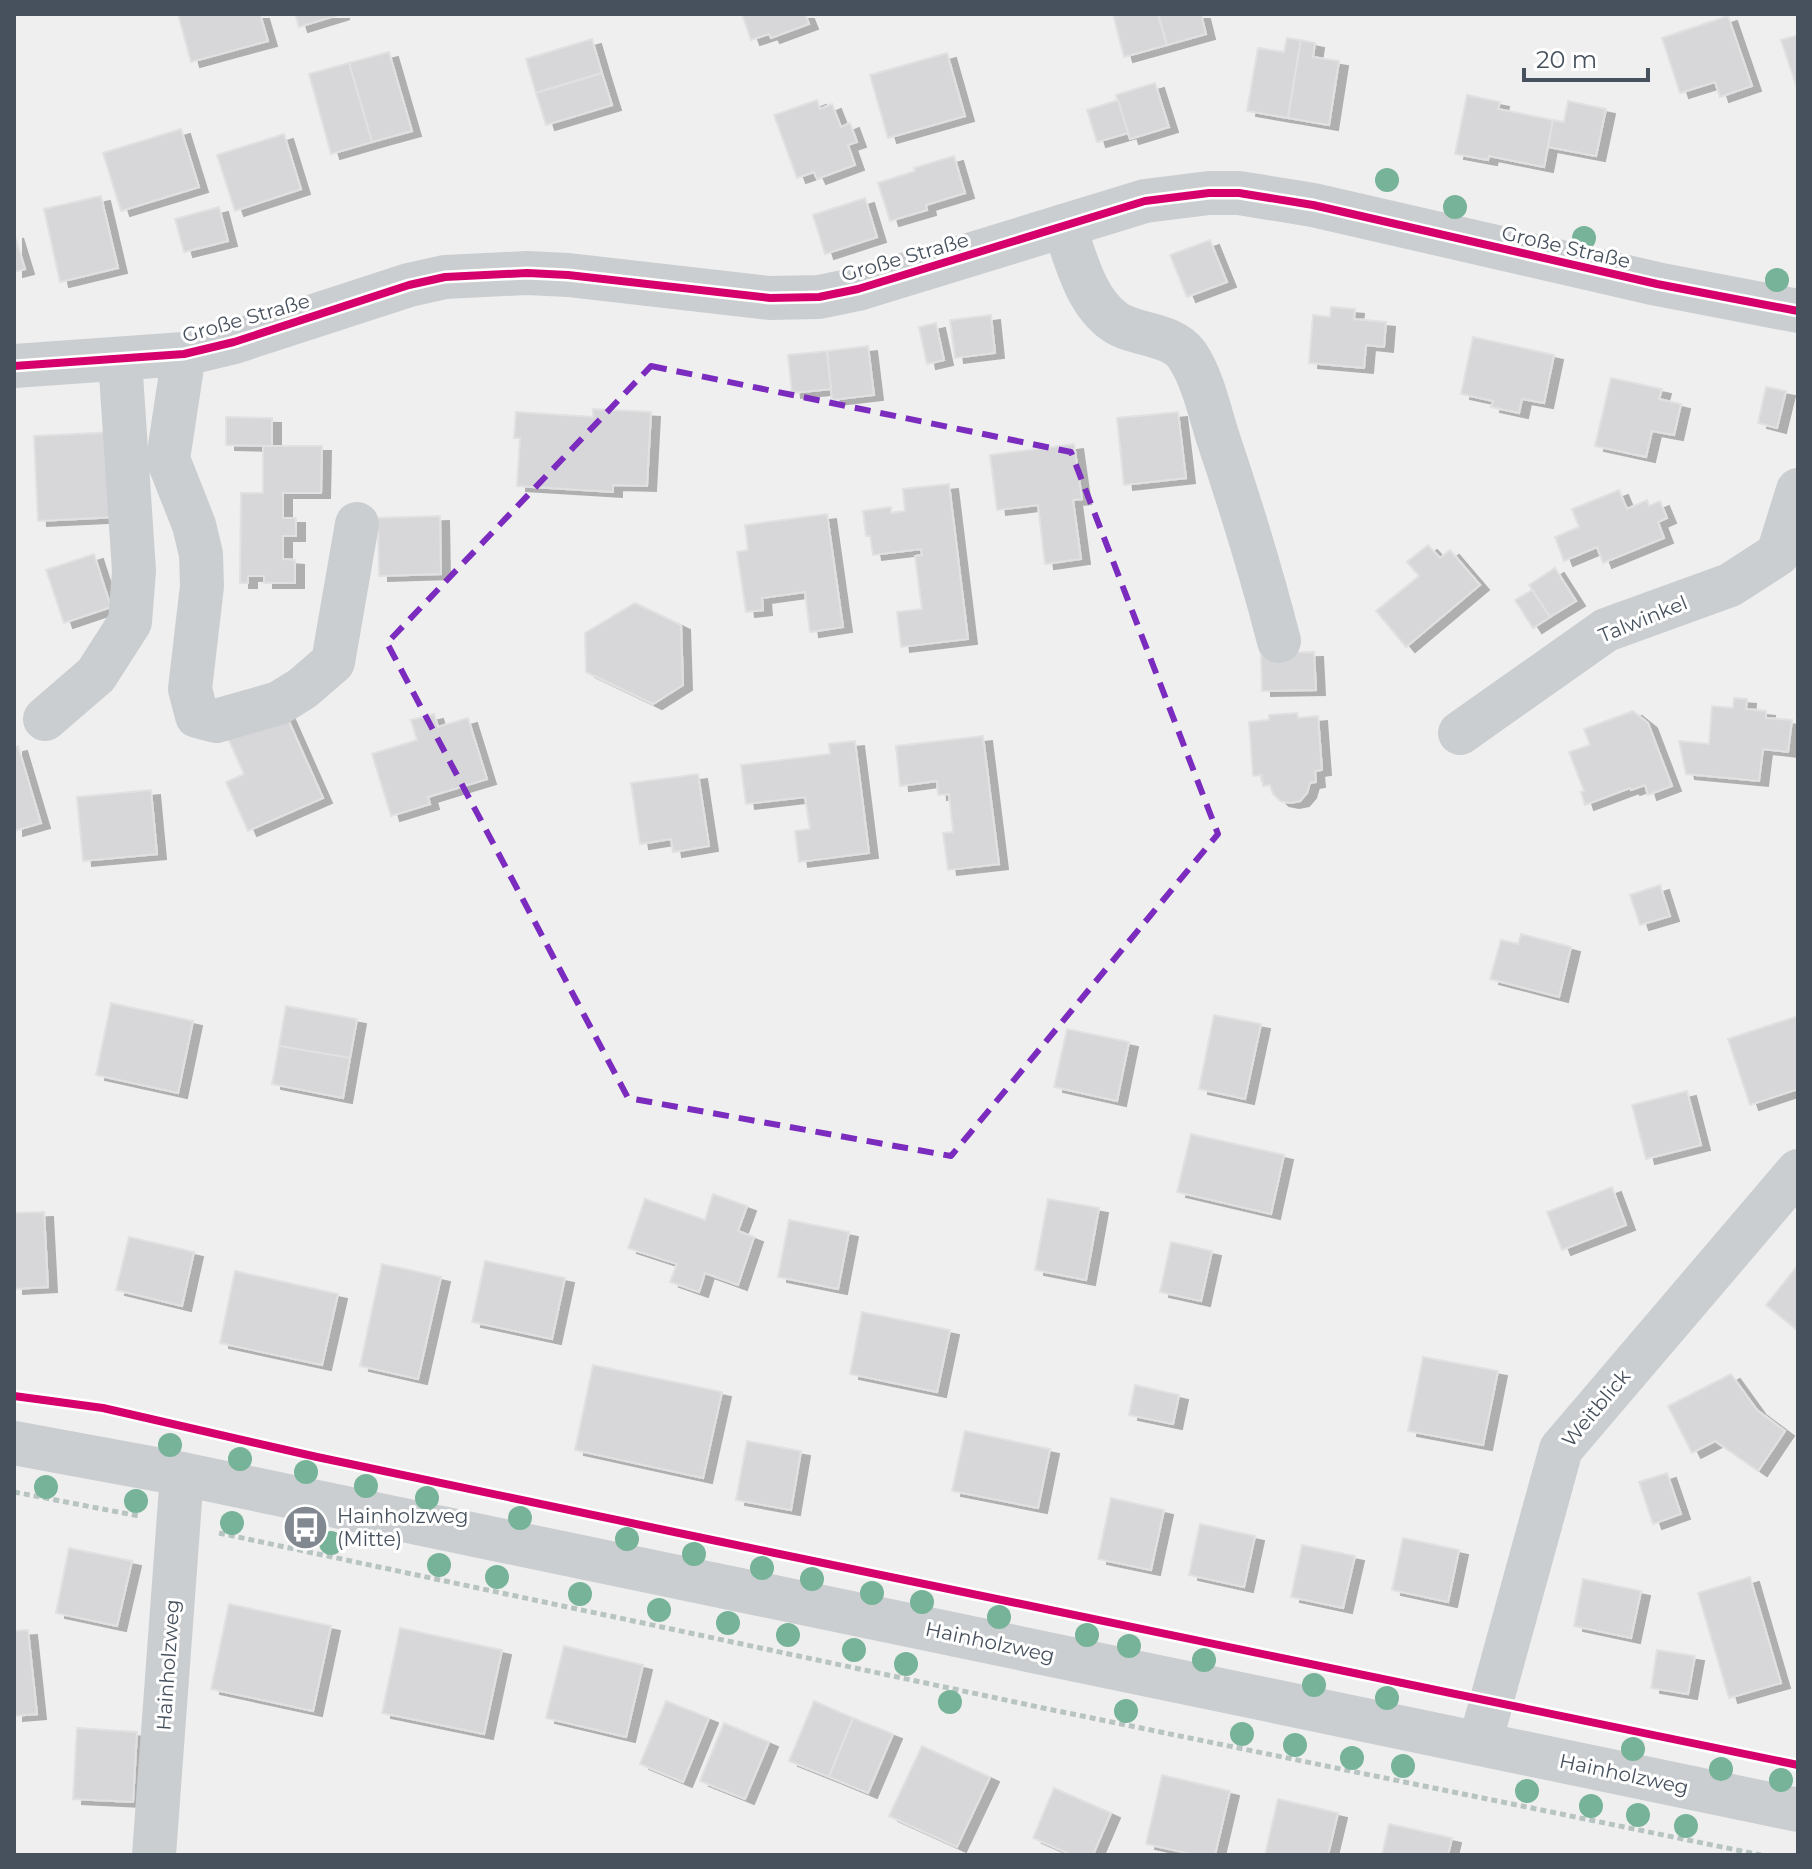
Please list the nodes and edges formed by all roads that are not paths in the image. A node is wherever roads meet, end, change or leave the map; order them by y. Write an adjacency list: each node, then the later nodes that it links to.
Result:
1 (1064, 226): 2 (street, Große Straße); 3 (street, Große Straße); 8 (street)
2 (1798, 311)
3 (184, 354): 4 (street, Große Straße); 7 (street)
4 (120, 359): 5 (street, Große Straße); 9 (street)
5 (14, 366)
6 (1798, 490): 10 (street, Talwinkel)
7 (357, 524)
8 (1279, 641)
9 (45, 719)
10 (1460, 733)
11 (1798, 1171): 14 (street, Weitblick)
12 (14, 1443): 13 (street, Hainholzweg)
13 (182, 1474): 14 (street, Hainholzweg); 16 (street, Hainholzweg)
14 (1480, 1743): 15 (street, Hainholzweg)
15 (1798, 1810)
16 (154, 1855)

